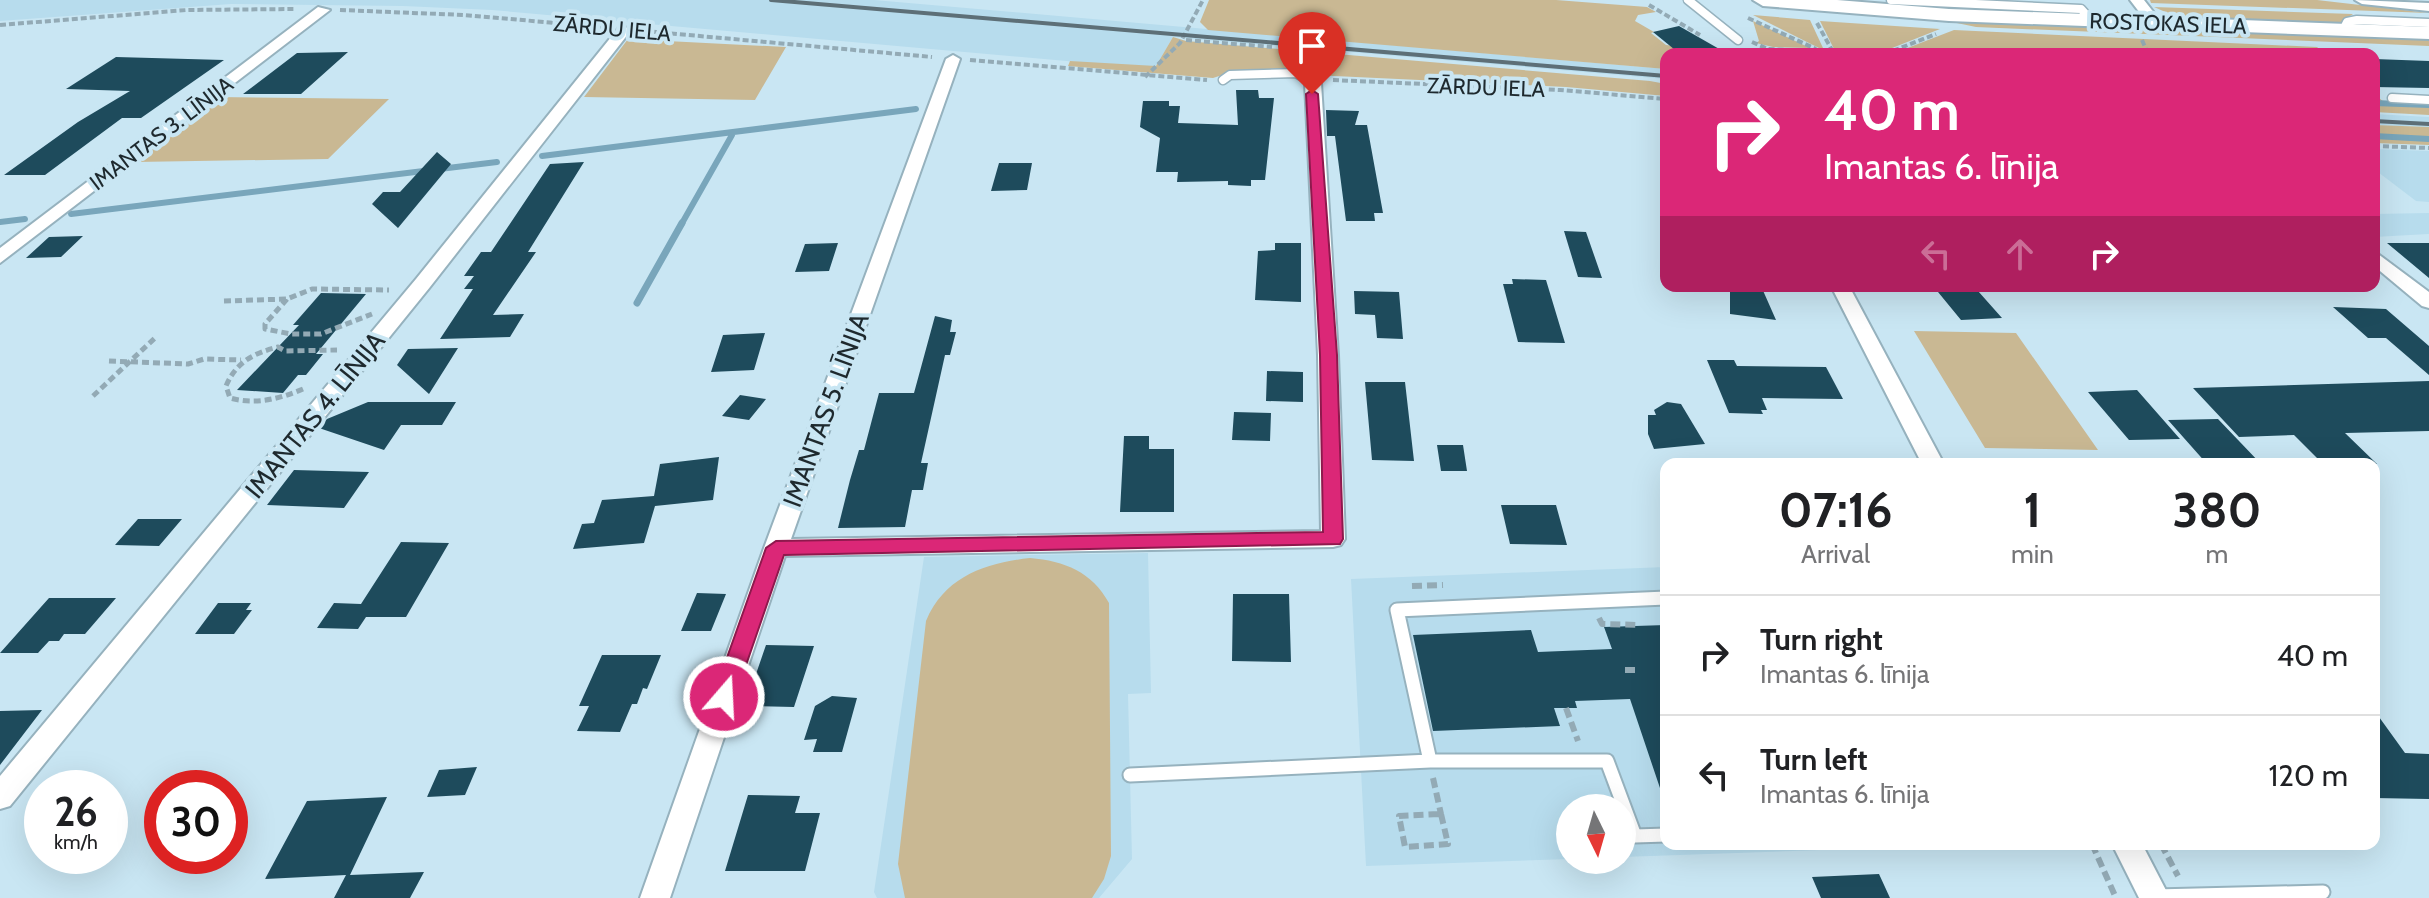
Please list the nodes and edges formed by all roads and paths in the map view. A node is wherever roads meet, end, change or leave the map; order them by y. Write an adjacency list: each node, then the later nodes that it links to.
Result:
1 (1203, 0): 21 (path)
2 (1688, 0): 22 (lane)
3 (1763, 0): 9 (street, ROSTOKAS IELA)
4 (1891, 0): 12 (lane)
5 (2137, 0): 13 (street)
6 (2362, 0): 8 (street)
7 (1649, 5): 20 (path)
8 (2429, 7)
9 (1824, 8): 12 (street, ROSTOKAS IELA); 27 (path)
10 (323, 10): 15 (path, ZĀRDU IELA); 16 (path, ZĀRDU IELA); 38 (street, IMANTAS 3. LĪNIJA)
11 (1748, 18): 26 (path)
12 (2091, 20): 13 (street, ROSTOKAS IELA)
13 (2155, 23): 18 (street, ROSTOKAS IELA)
14 (2429, 23): 18 (lane)
15 (0, 25)
16 (625, 29): 29 (path, ZĀRDU IELA); 64 (street, IMANTAS 4. LĪNIJA)
17 (1948, 30): 28 (path)
18 (2343, 30): 19 (street, ROSTOKAS IELA)
19 (2429, 33)
20 (1701, 35)
21 (1186, 40): 24 (path); 30 (path)
22 (1738, 40)
23 (1751, 42): 25 (path)
24 (1272, 47)
25 (1766, 48)
26 (1814, 48)
27 (1832, 48)
28 (1901, 48)
29 (953, 59): 30 (path, ZĀRDU IELA); 54 (street, IMANTAS 5. LĪNIJA)
30 (1145, 77): 31 (path, ZĀRDU IELA)
31 (1223, 80): 32 (lane)
32 (1309, 80): 33 (path, ZĀRDU IELA); 54 (street)
33 (1660, 98)
34 (2392, 98): 35 (lane)
35 (2429, 100)
36 (2380, 146): 37 (path)
37 (2429, 148)
38 (0, 257)
39 (2380, 262): 44 (street)
40 (389, 290): 42 (path)
41 (1843, 292): 53 (street)
42 (287, 299): 43 (path); 45 (path)
43 (224, 301)
44 (2429, 302)
45 (369, 314)
46 (156, 337): 50 (path)
47 (337, 350): 48 (path)
48 (242, 360): 50 (path); 51 (path)
49 (109, 361): 50 (path)
50 (129, 362): 52 (path)
51 (303, 389)
52 (93, 396)
53 (1930, 458)
54 (776, 548): 73 (street, IMANTAS 5. LĪNIJA)
55 (1443, 585): 56 (path)
56 (1401, 587)
57 (1660, 598): 62 (lane)
58 (1625, 670): 59 (path)
59 (1639, 670)
60 (1566, 708): 61 (path)
61 (1584, 760): 62 (lane); 66 (lane)
62 (1430, 761): 63 (lane); 65 (path)
63 (1130, 775)
64 (0, 797)
65 (1442, 814): 65 (path)
66 (1660, 835)
67 (2095, 850): 74 (path)
68 (2130, 850): 72 (street)
69 (2164, 850): 71 (path)
70 (2323, 892): 71 (lane)
71 (2189, 896): 72 (lane)
72 (2154, 897)
73 (655, 898)
74 (2116, 898)

